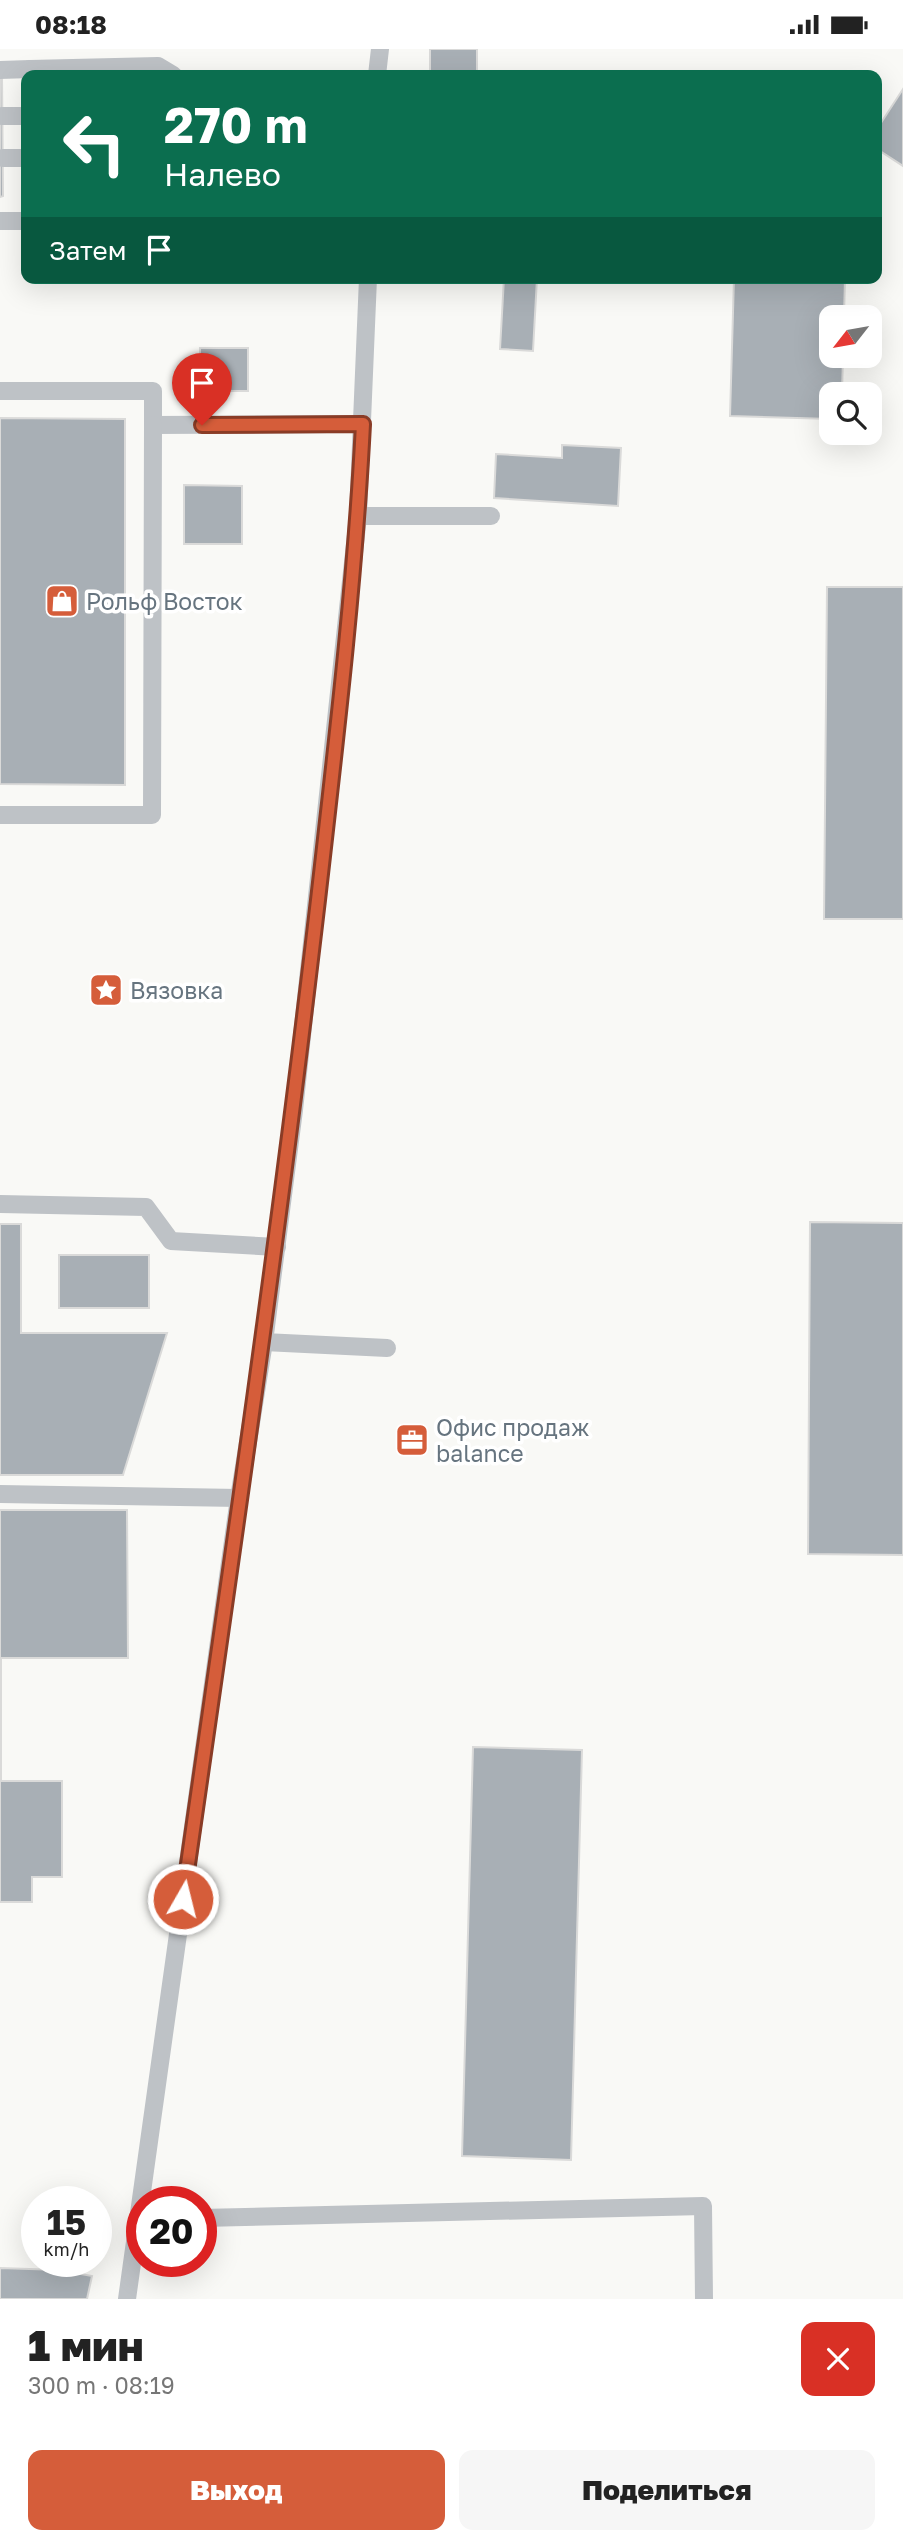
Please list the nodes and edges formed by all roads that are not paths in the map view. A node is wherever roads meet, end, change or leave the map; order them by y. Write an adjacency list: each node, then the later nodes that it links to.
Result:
1 (380, 49): 5 (lane)
2 (0, 70): 6 (lane)
3 (73, 70): 4 (lane)
4 (165, 70)
5 (378, 70)
6 (21, 71)
7 (2, 116): 8 (lane)
8 (21, 116)
9 (2, 158): 10 (lane)
10 (21, 158)
11 (0, 221): 12 (lane)
12 (21, 221)
13 (368, 284): 15 (lane)
14 (0, 391): 16 (lane)
15 (363, 424): 16 (lane); 17 (lane)
16 (153, 425): 19 (lane)
17 (358, 516): 18 (lane); 21 (lane)
18 (491, 516)
19 (0, 815)
20 (0, 1204): 21 (lane)
21 (277, 1247): 22 (lane)
22 (264, 1342): 23 (lane); 25 (lane)
23 (387, 1348)
24 (0, 1494): 25 (lane)
25 (239, 1498): 26 (lane)
26 (145, 2186)
27 (217, 2218): 30 (lane)
28 (131, 2277): 29 (lane)
29 (127, 2299)
30 (705, 2299)

